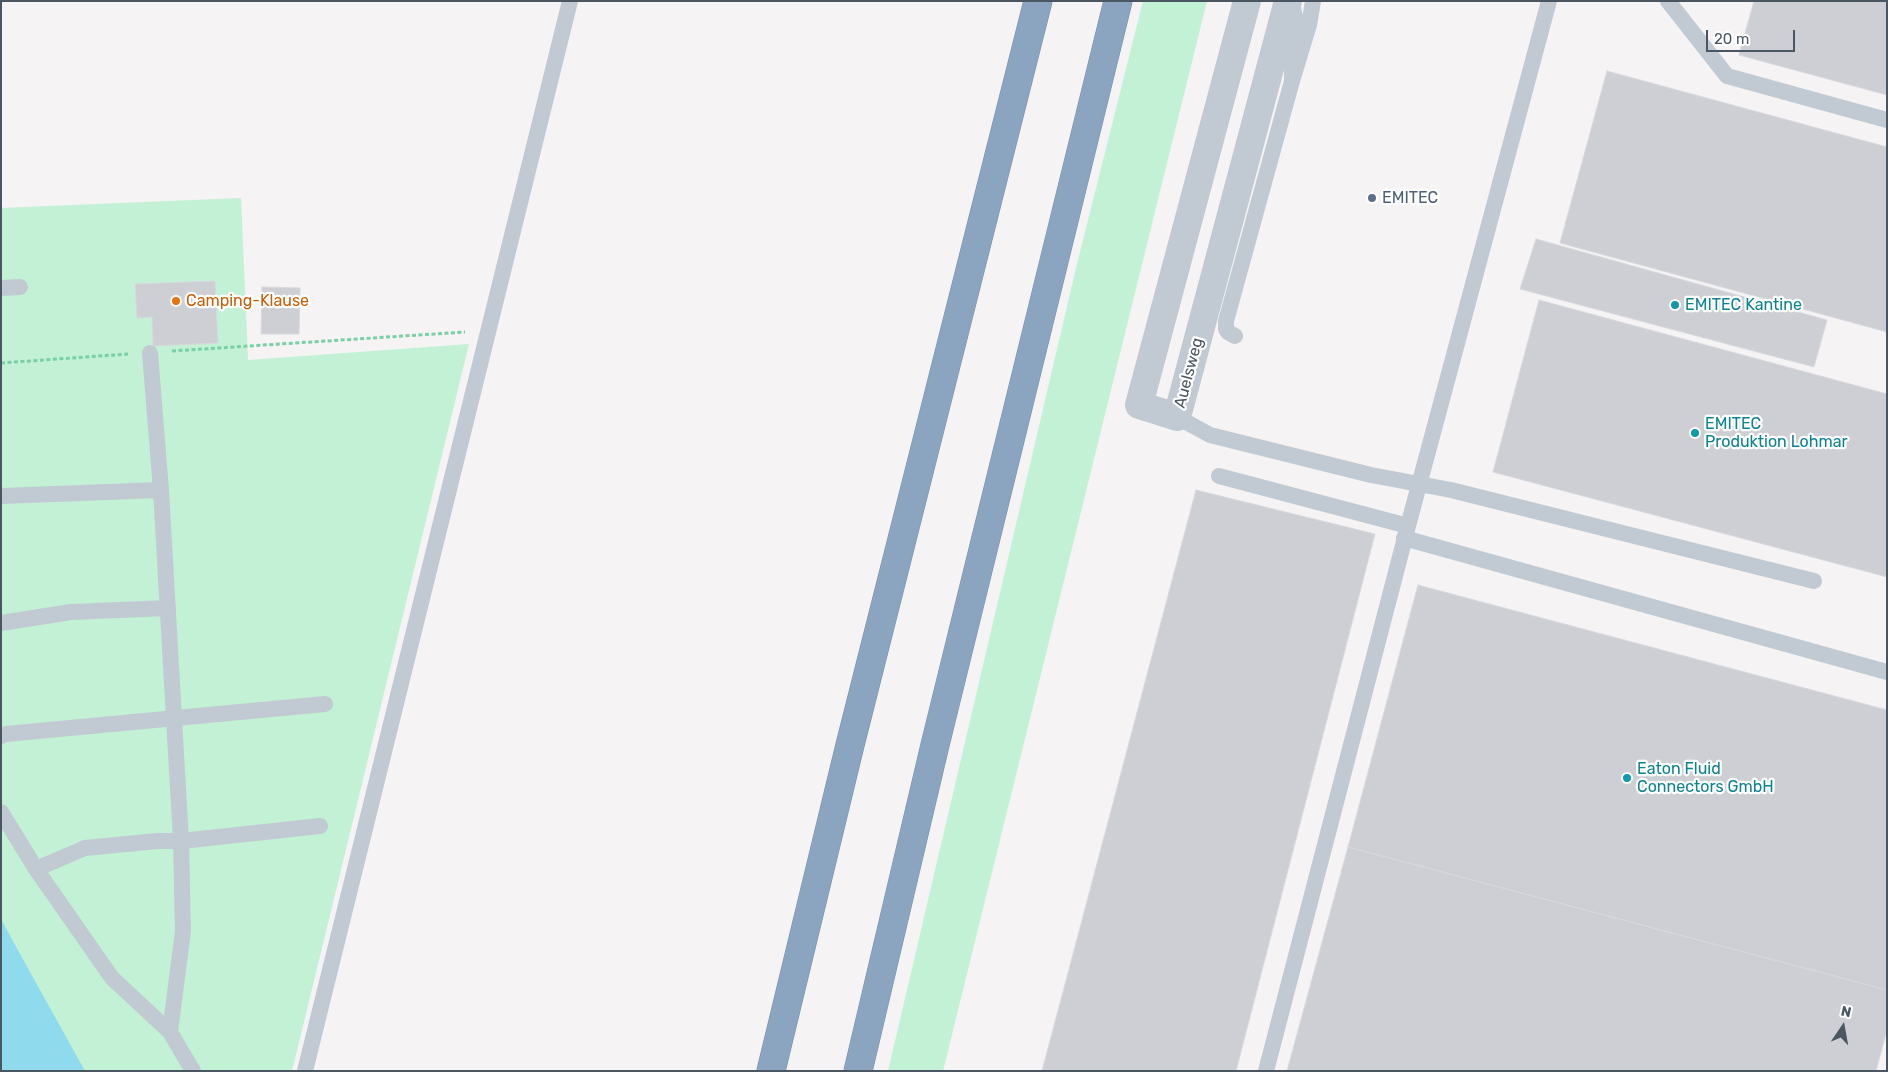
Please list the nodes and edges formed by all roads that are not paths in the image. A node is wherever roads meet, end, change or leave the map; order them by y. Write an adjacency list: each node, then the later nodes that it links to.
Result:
1 (570, 1): 34 (lane)
2 (1038, 1): 35 (highway)
3 (1118, 1): 36 (highway)
4 (1247, 1): 15 (street, Auelsweg)
5 (1290, 1): 9 (lane); 15 (street, Auelsweg)
6 (1313, 1): 9 (lane)
7 (1549, 1): 17 (lane)
8 (1668, 1): 10 (lane)
9 (1292, 81): 13 (lane)
10 (1887, 120)
11 (1, 288): 12 (lane)
12 (20, 288)
13 (1234, 336)
14 (150, 353): 18 (lane)
15 (1177, 417): 17 (lane)
16 (1219, 476): 20 (lane)
17 (1419, 484): 20 (lane); 21 (lane)
18 (161, 490): 19 (lane); 22 (lane)
19 (1, 496)
20 (1406, 532): 24 (lane); 37 (lane)
21 (1814, 581)
22 (168, 608): 23 (lane); 26 (lane)
23 (1, 622)
24 (1887, 672)
25 (325, 704): 26 (lane)
26 (174, 718): 27 (lane); 30 (lane)
27 (1, 736)
28 (1, 812): 31 (lane)
29 (320, 826): 30 (lane)
30 (181, 841): 31 (lane); 32 (lane)
31 (36, 869): 32 (lane)
32 (170, 1032): 33 (lane)
33 (193, 1071)
34 (305, 1071)
35 (771, 1071)
36 (858, 1071)
37 (1266, 1071)

